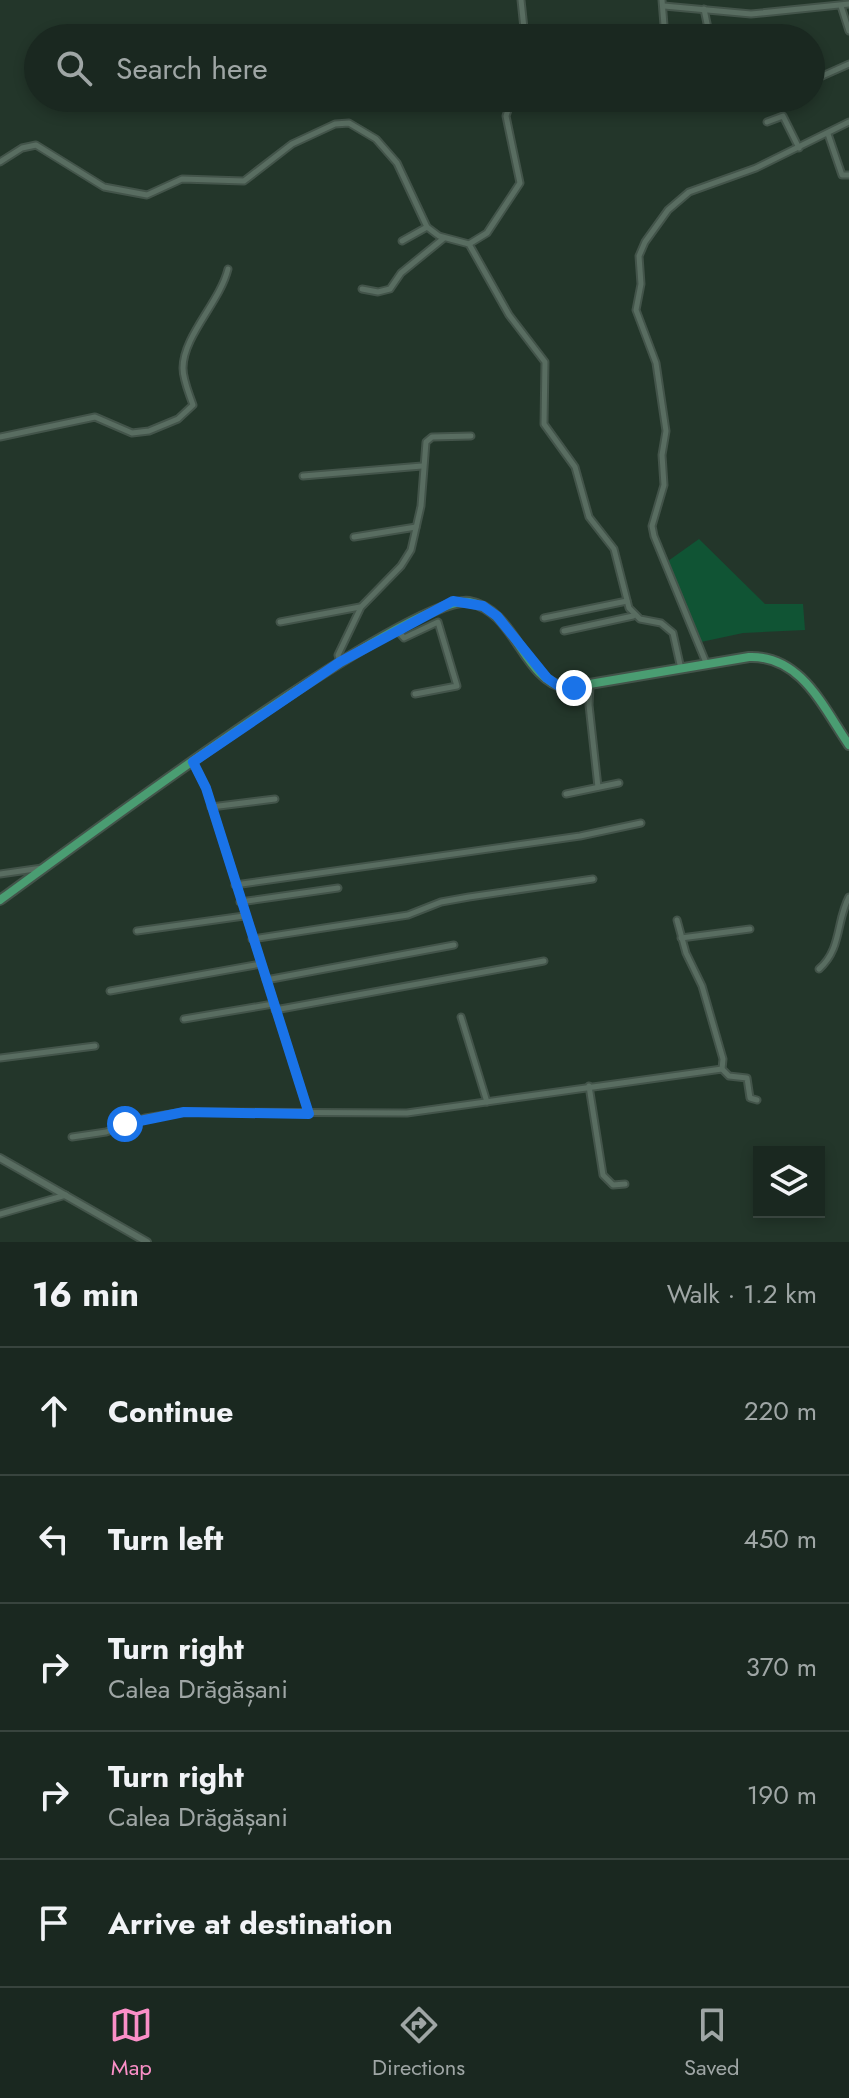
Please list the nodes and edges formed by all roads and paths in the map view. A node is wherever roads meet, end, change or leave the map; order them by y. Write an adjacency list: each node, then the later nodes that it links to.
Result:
1 (521, 0): 6 (street)
2 (663, 3): 5 (street); 7 (street)
3 (849, 4): 4 (street)
4 (841, 6): 5 (street); 9 (street)
5 (704, 8): 8 (street)
6 (524, 24)
7 (664, 24)
8 (707, 24)
9 (849, 31)
10 (849, 64): 11 (street)
11 (825, 75)
12 (507, 112): 22 (street)
13 (767, 122): 16 (street)
14 (849, 122): 15 (street)
15 (828, 134): 16 (street); 18 (street)
16 (799, 148): 39 (street)
17 (0, 162): 19 (street)
18 (849, 175)
19 (427, 227): 20 (street); 21 (street)
20 (445, 237): 22 (street); 24 (street)
21 (402, 241)
22 (469, 244): 31 (street)
23 (228, 269): 26 (street)
24 (362, 289)
25 (471, 436): 27 (street)
26 (0, 437)
27 (422, 466): 28 (street); 29 (street)
28 (303, 476)
29 (416, 527): 30 (street); 32 (street)
30 (354, 537)
31 (627, 601): 33 (street); 34 (street)
32 (361, 607): 35 (street); 38 (street)
33 (634, 615): 37 (street); 40 (street)
34 (544, 618)
35 (280, 622)
36 (397, 630): 38 (main road); 41 (main road); 42 (street)
37 (564, 631)
38 (340, 662): 44 (main road)
39 (707, 665): 40 (main road); 43 (main road)
40 (681, 669): 41 (main road)
41 (590, 686): 46 (street)
42 (415, 694)
43 (849, 745)
44 (193, 762): 49 (street); 51 (main road)
45 (619, 783): 46 (street)
46 (598, 787): 47 (street)
47 (566, 794)
48 (275, 799): 49 (street)
49 (211, 807): 54 (street)
50 (641, 823): 54 (street)
51 (46, 867): 52 (street); 57 (main road)
52 (0, 874)
53 (593, 879): 64 (street)
54 (235, 885): 58 (street)
55 (338, 888): 58 (street)
56 (849, 897): 68 (street)
57 (0, 900)
58 (240, 902): 59 (street)
59 (244, 916): 62 (street); 64 (street)
60 (677, 920): 63 (street)
61 (750, 929): 63 (street)
62 (137, 931)
63 (681, 938): 76 (street)
64 (252, 939): 67 (street)
65 (454, 945): 69 (street)
66 (544, 961): 71 (street)
67 (261, 964): 69 (street); 70 (street)
68 (819, 969)
69 (266, 980): 71 (street)
70 (110, 991)
71 (275, 1007): 73 (street); 80 (street)
72 (461, 1017): 79 (street)
73 (184, 1019)
74 (95, 1046): 75 (street)
75 (0, 1058)
76 (722, 1069): 77 (street); 78 (street)
77 (589, 1086): 79 (street); 83 (street)
78 (757, 1100)
79 (487, 1102): 80 (street)
80 (309, 1114): 81 (street)
81 (72, 1137)
82 (0, 1158): 84 (street)
83 (625, 1184)
84 (66, 1195): 85 (street); 86 (street)
85 (0, 1214)
86 (147, 1242)

